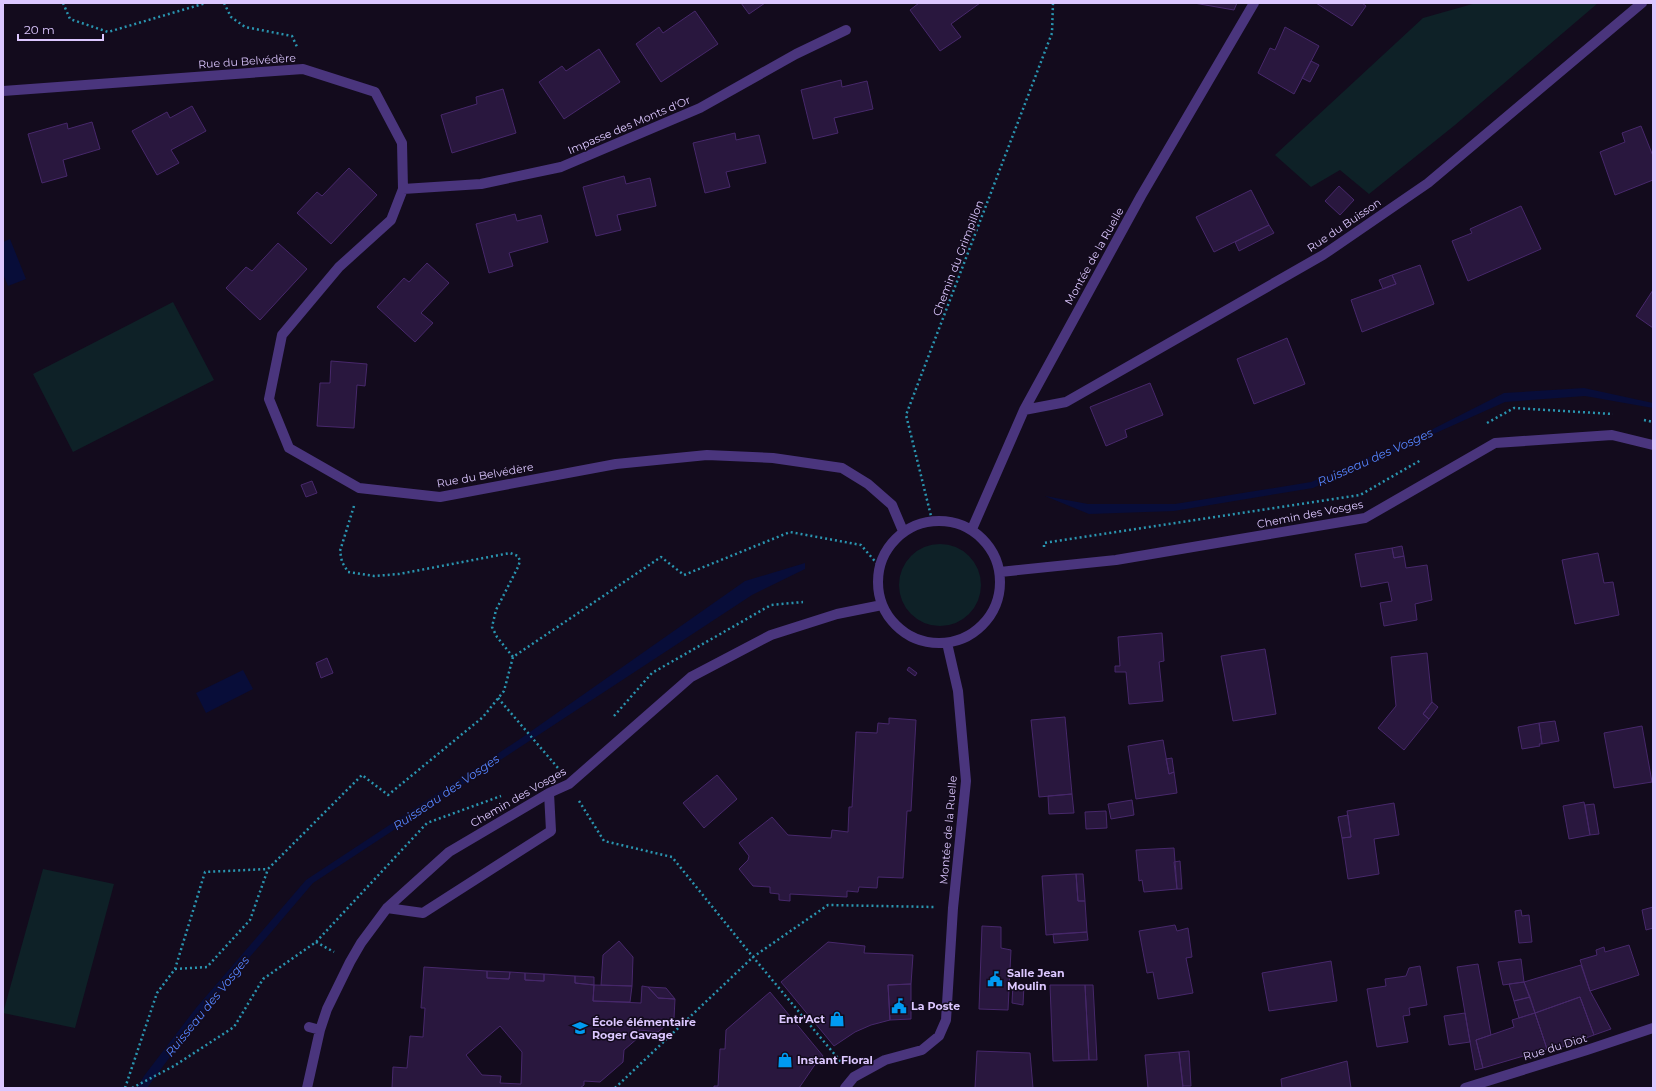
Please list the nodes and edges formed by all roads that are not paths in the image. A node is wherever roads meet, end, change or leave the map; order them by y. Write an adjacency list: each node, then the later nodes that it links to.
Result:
1 (1254, 3): 6 (street, Montée de la Ruelle)
2 (1642, 3): 6 (street, Rue du Buisson)
3 (846, 30): 5 (street, Impasse des Monts d'Or)
4 (3, 92): 5 (street, Rue du Belvédère)
5 (403, 189): 9 (street, Rue du Belvédère)
6 (1024, 410): 8 (street, Montée de la Ruelle)
7 (1653, 445): 10 (street, Chemin des Vosges)
8 (972, 529): 9 (street); 10 (street)
9 (903, 531): 11 (street)
10 (1000, 572): 12 (street)
11 (882, 605): 12 (street); 13 (street, Chemin des Vosges)
12 (947, 643): 19 (street, Montée de la Ruelle)
13 (549, 793): 14 (street, Chemin des Vosges); 14 (street)
14 (388, 908): 17 (street, Chemin des Vosges)
15 (309, 1027): 17 (street)
16 (1653, 1028): 20 (street, Rue du Diot)
17 (320, 1030): 18 (street, Chemin des Vosges)
18 (307, 1088)
19 (845, 1088)
20 (1464, 1088)

